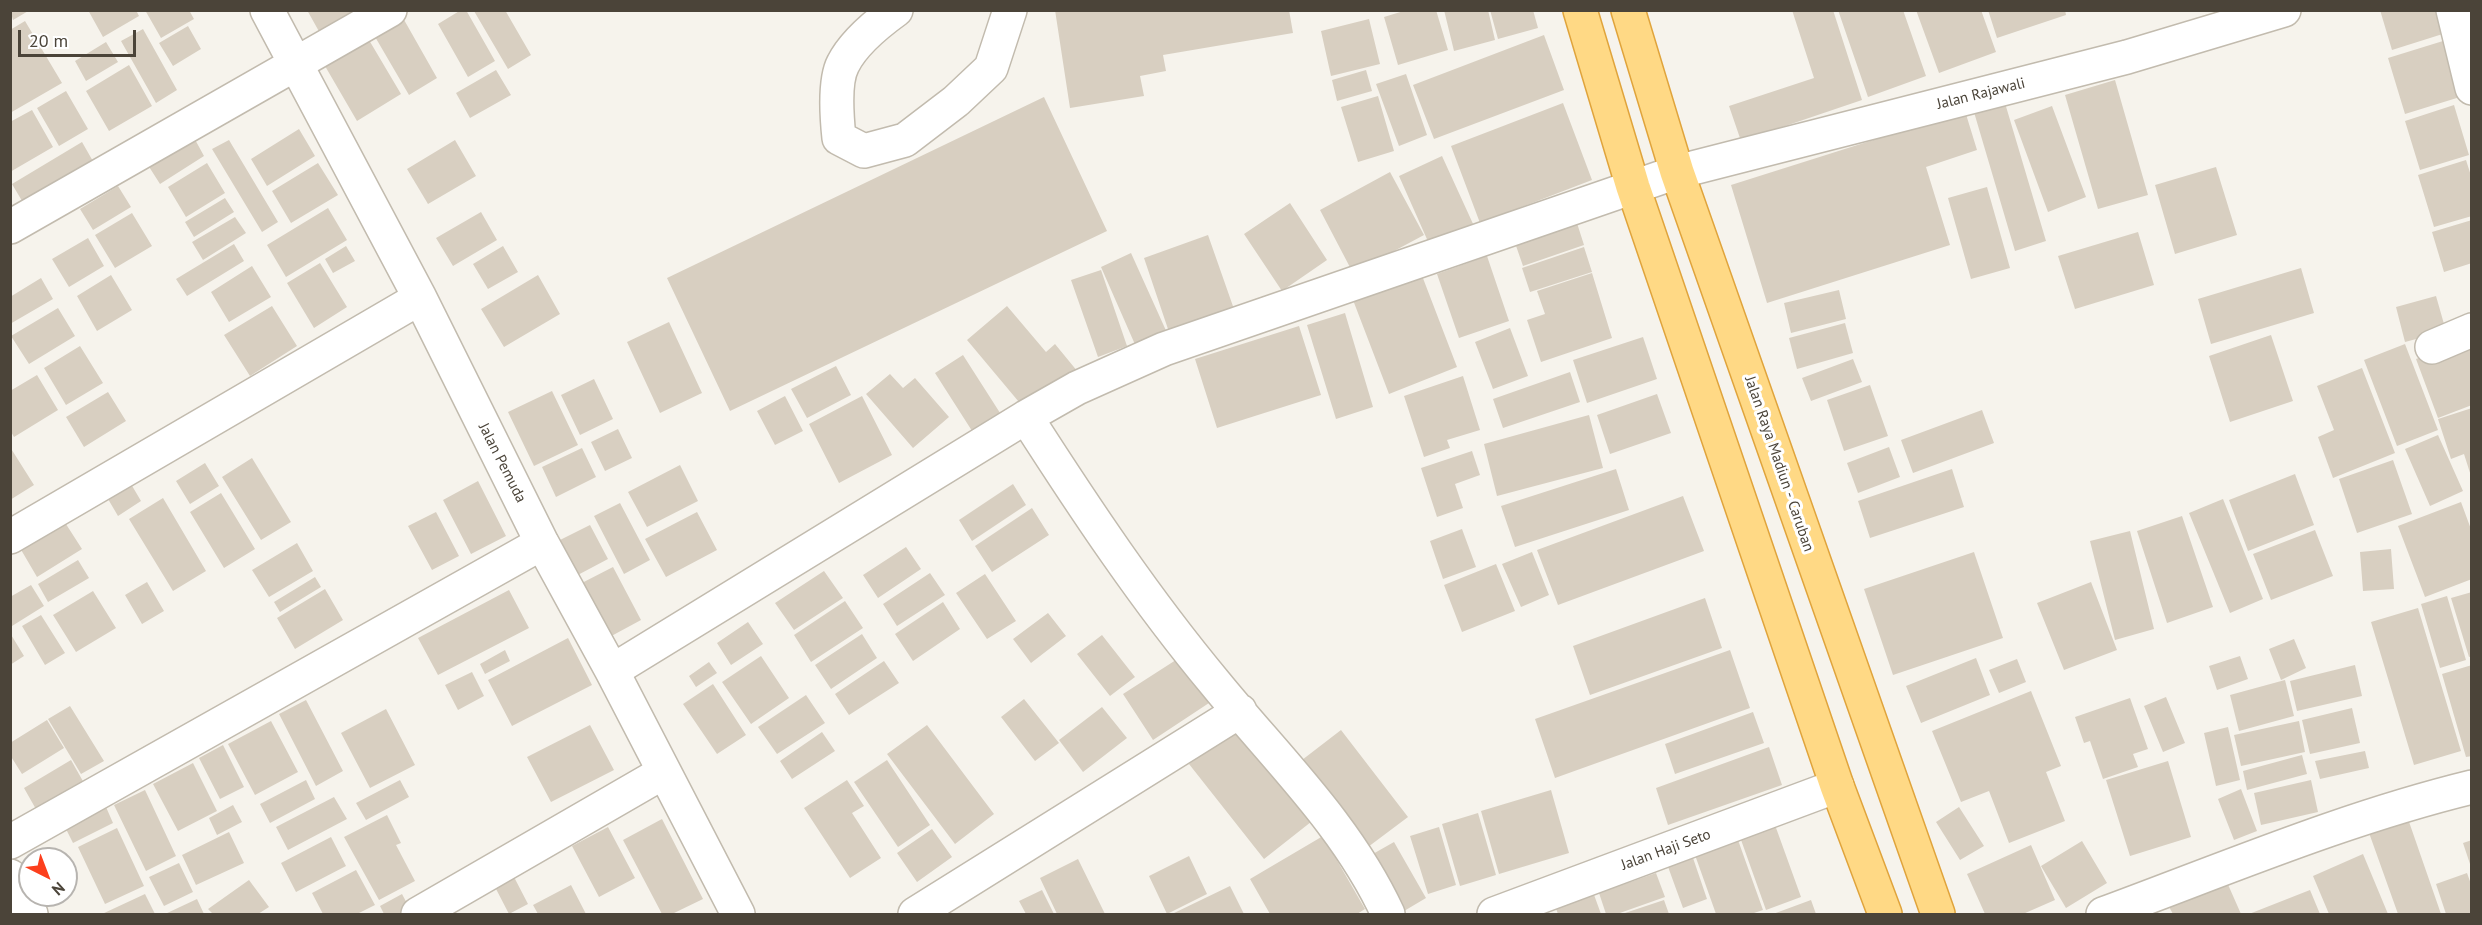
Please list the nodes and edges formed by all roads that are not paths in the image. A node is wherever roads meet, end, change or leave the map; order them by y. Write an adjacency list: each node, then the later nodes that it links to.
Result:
1 (267, 10): 9 (street, Jalan Pemuda)
2 (390, 10): 9 (street)
3 (896, 10): 4 (street)
4 (1010, 10)
5 (1580, 10): 12 (highway)
6 (1628, 10): 11 (highway, Jalan Raya Madiun - Caruban)
7 (2284, 10): 11 (street, Jalan Rajawali)
8 (2453, 10): 10 (street)
9 (294, 64): 13 (street); 14 (street, Jalan Pemuda)
10 (2472, 88)
11 (1677, 172): 12 (street, Jalan Rajawali); 34 (highway, Jalan Raya Madiun - Caruban)
12 (1633, 187): 17 (street, Jalan Rajawali); 23 (highway)
13 (10, 226)
14 (420, 298): 18 (street); 19 (street, Jalan Pemuda)
15 (2472, 330): 16 (street)
16 (2432, 347)
17 (1026, 417): 20 (street, Jalan Rajawali); 21 (street)
18 (10, 537)
19 (542, 543): 20 (street, Jalan Pemuda); 25 (street)
20 (612, 671): 22 (street, Jalan Pemuda)
21 (1240, 711): 30 (street); 31 (street)
22 (664, 772): 28 (street); 29 (street, Jalan Pemuda)
23 (1837, 786): 32 (street, Jalan Haji Seto); 33 (highway)
24 (2472, 787): 35 (street)
25 (10, 842)
26 (10, 876): 27 (street)
27 (32, 915)
28 (418, 915)
29 (738, 915)
30 (915, 915)
31 (1388, 915)
32 (1494, 915)
33 (1885, 915)
34 (1938, 915)
35 (2103, 915)

